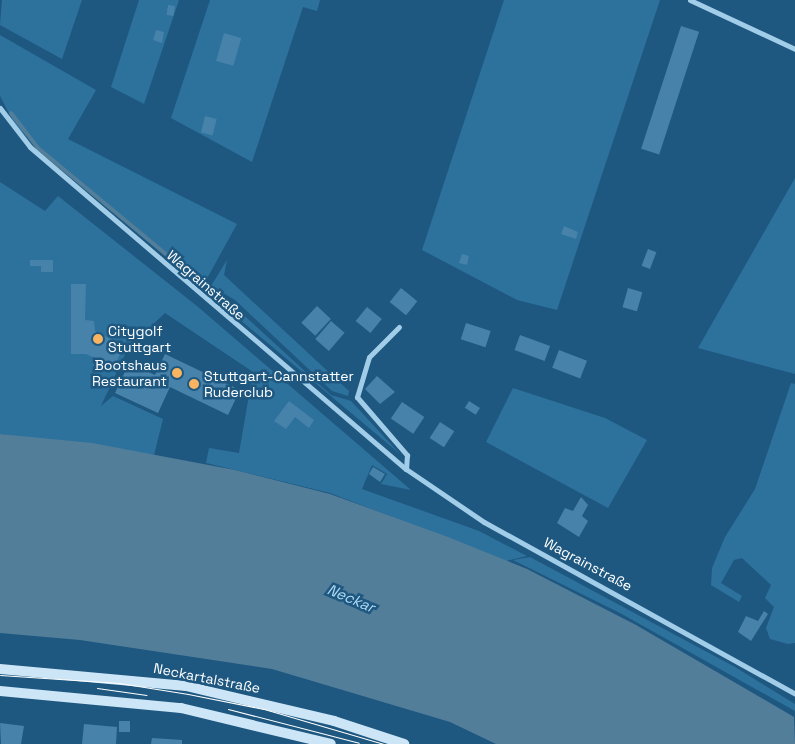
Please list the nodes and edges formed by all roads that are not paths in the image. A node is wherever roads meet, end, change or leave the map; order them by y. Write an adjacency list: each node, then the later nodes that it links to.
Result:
1 (690, 0): 2 (street)
2 (795, 50)
3 (0, 108): 5 (street, Wagrainstraße)
4 (399, 327): 5 (street)
5 (406, 469): 8 (street, Wagrainstraße)
6 (0, 669): 10 (main road, Neckartalstraße)
7 (0, 691): 9 (main road)
8 (795, 694)
9 (331, 744)
10 (404, 744)

